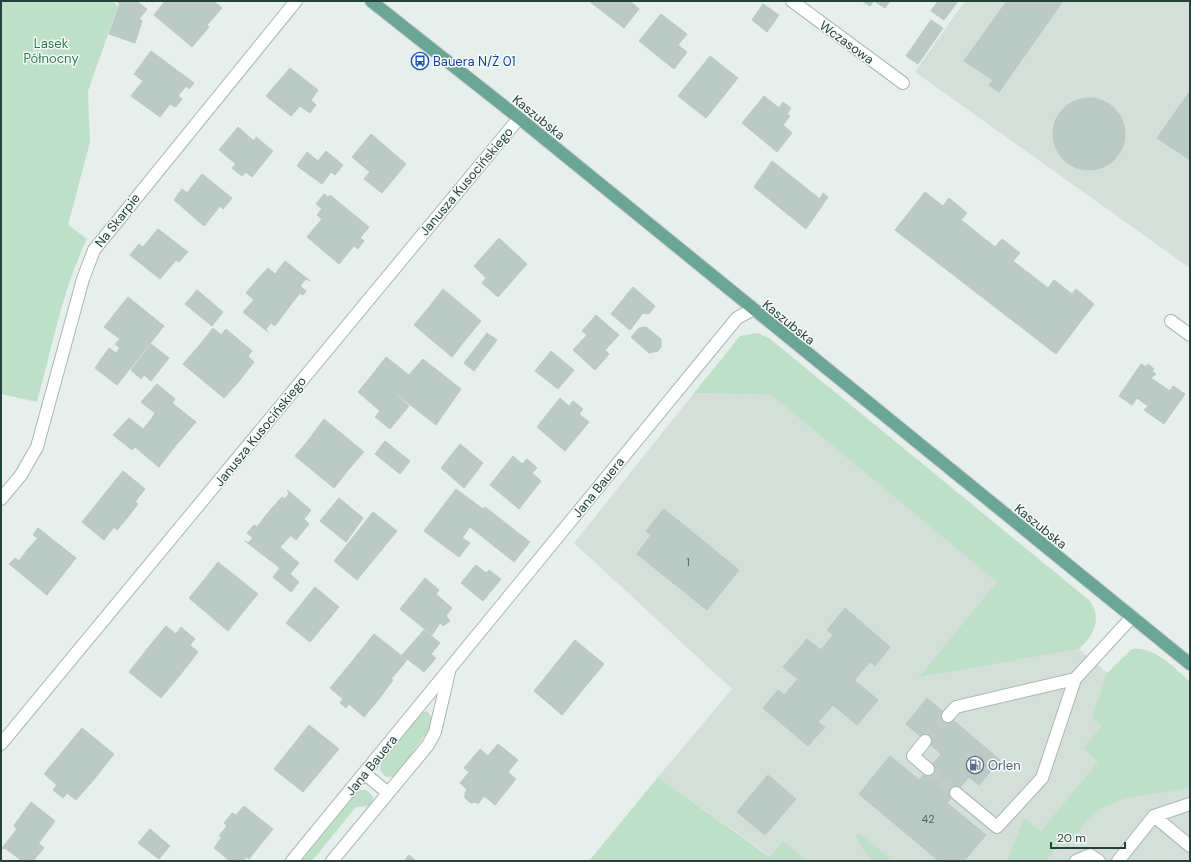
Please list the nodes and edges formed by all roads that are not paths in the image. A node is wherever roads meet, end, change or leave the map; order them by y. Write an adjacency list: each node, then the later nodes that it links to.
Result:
1 (296, 1): 9 (street, Na Skarpie)
2 (372, 1): 5 (main road, Kaszubska)
3 (792, 1): 4 (street, Wczasowa)
4 (903, 83)
5 (519, 118): 6 (main road, Kaszubska); 16 (street, Janusza Kusocińskiego)
6 (752, 310): 10 (main road, Kaszubska); 12 (street, Jana Bauera)
7 (1171, 322): 8 (street)
8 (1190, 335)
9 (1, 499)
10 (1132, 617): 11 (main road, Kaszubska); 13 (street)
11 (1190, 664)
12 (449, 669): 18 (street, Jana Bauera); 19 (street, Jana Bauera)
13 (1075, 679): 14 (street); 20 (street)
14 (948, 716)
15 (925, 741): 17 (street)
16 (1, 744)
17 (928, 769)
18 (364, 773): 19 (street); 24 (street, Jana Bauera)
19 (388, 793): 25 (street, Jana Bauera)
20 (956, 793)
21 (1190, 804): 22 (street)
22 (1154, 816): 23 (street); 28 (street)
23 (1190, 846)
24 (292, 861)
25 (332, 861)
26 (1076, 861): 27 (street)
27 (1100, 861)
28 (1118, 861)

